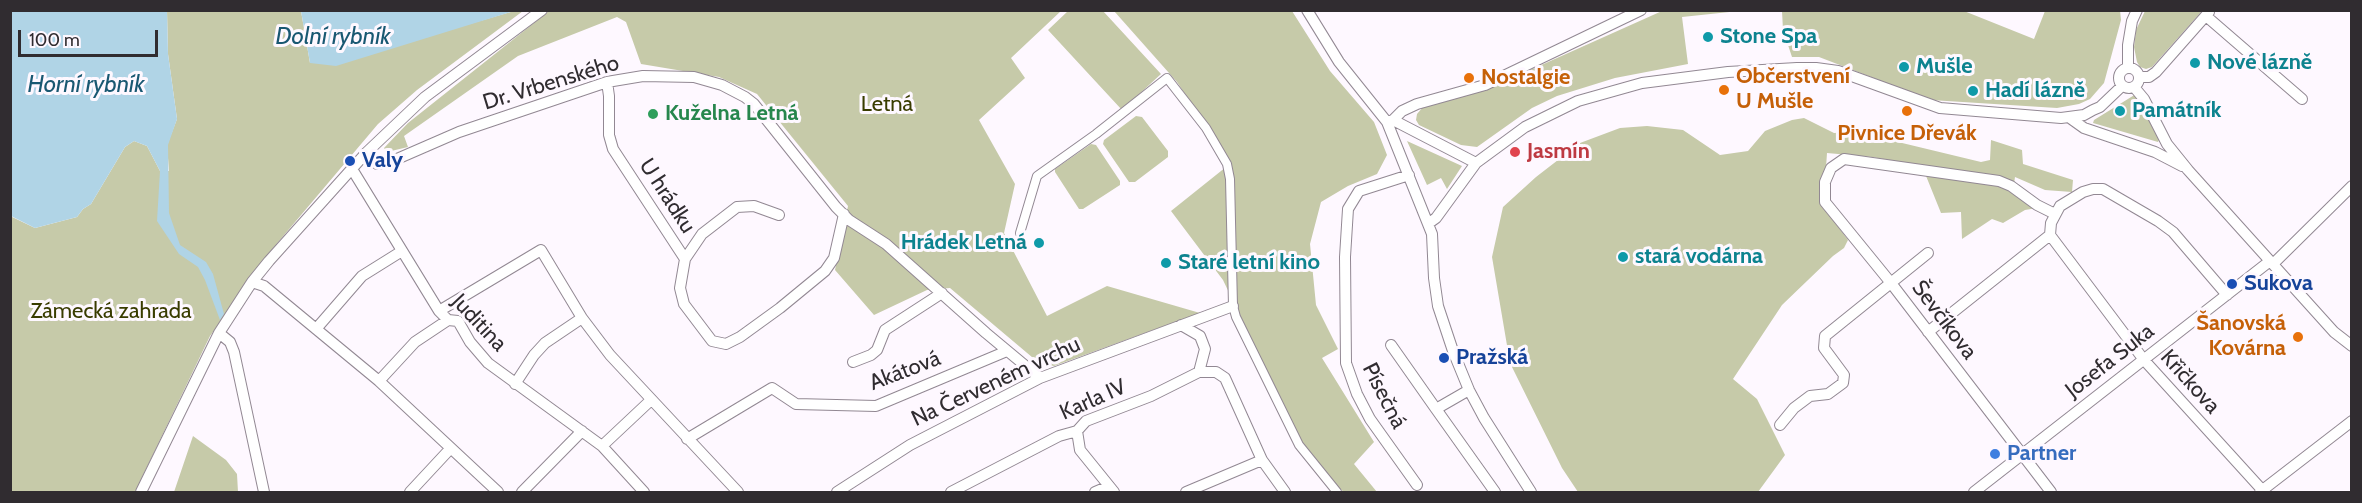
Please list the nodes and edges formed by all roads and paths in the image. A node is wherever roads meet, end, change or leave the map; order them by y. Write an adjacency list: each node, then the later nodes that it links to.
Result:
1 (542, 10): 13 (street)
2 (1307, 10): 12 (street)
3 (1641, 10): 12 (street)
4 (2137, 10): 6 (street)
5 (2209, 13): 8 (street); 10 (street)
6 (2128, 67): 8 (street); 9 (street)
7 (607, 82): 13 (street, Dr. Vrbenského); 19 (street, Dr. Vrbenského); 27 (street, U hrádku)
8 (2137, 82): 9 (street); 16 (street)
9 (2122, 86): 11 (street)
10 (2302, 99)
11 (2070, 118): 14 (street); 16 (street)
12 (1390, 121): 14 (street); 17 (street)
13 (366, 153): 15 (street)
14 (1476, 163): 22 (street)
15 (352, 169): 25 (street, Juditina); 29 (street)
16 (2188, 170): 28 (street)
17 (1409, 175): 22 (street); 62 (street, Písečná)
18 (2352, 186): 28 (street, Josefa Suka)
19 (844, 214): 27 (street, U hrádku); 31 (street, Dr. Vrbenského)
20 (2055, 214): 24 (street); 30 (street, Ševčíkova); 32 (street)
21 (779, 215): 27 (street)
22 (1429, 223): 50 (street)
23 (1020, 232): 33 (street)
24 (2050, 236): 39 (street); 44 (street, Křičkova)
25 (402, 251): 34 (street, Juditina); 38 (street)
26 (1928, 253): 30 (street)
27 (685, 258)
28 (2272, 263): 32 (street, Josefa Suka); 42 (street)
29 (252, 282): 38 (street); 40 (street)
30 (1891, 283): 39 (street, Ševčíkova); 54 (street)
31 (942, 293): 43 (street, Dr. Vrbenského); 45 (street)
32 (2227, 295): 44 (street, Josefa Suka)
33 (1233, 306): 37 (street, Na Červeném vrchu); 76 (street)
34 (439, 311): 35 (street); 36 (street, Juditina)
35 (582, 318): 49 (street); 51 (street)
36 (448, 320): 48 (street); 49 (street, Juditina)
37 (1181, 325): 46 (street); 47 (street, Na Červeném vrchu)
38 (316, 329): 48 (street)
39 (1928, 332): 60 (street, Ševčíkova)
40 (219, 333): 64 (street); 65 (street)
41 (1391, 345): 52 (street)
42 (2352, 346)
43 (1007, 351): 47 (street, Dr. Vrbenského); 57 (street, Akátová)
44 (2144, 360): 60 (street, Josefa Suka); 81 (street, Křičkova)
45 (854, 362)
46 (1199, 372): 55 (street, Karla IV); 61 (street)
47 (1040, 378): 71 (street, Na Červeném vrchu)
48 (379, 381): 59 (street)
49 (515, 384): 56 (street, Juditina)
50 (1469, 390): 52 (street); 78 (street)
51 (651, 400): 57 (street); 58 (street)
52 (1436, 409): 77 (street)
53 (2352, 421): 81 (street)
54 (1780, 425)
55 (1077, 430): 63 (street); 72 (street, Karla IV)
56 (582, 431): 58 (street, Juditina); 68 (street)
57 (687, 439): 70 (street)
58 (602, 446): 69 (street, Juditina)
59 (450, 449): 66 (street); 67 (street)
60 (2023, 455): 79 (street, Josefa Suka); 80 (street, Ševčíkova)
61 (1262, 460): 74 (street); 75 (street)
62 (1417, 486)
63 (1112, 489): 73 (street)
64 (141, 492)
65 (264, 492)
66 (410, 492)
67 (498, 492)
68 (522, 492)
69 (644, 492)
70 (738, 492)
71 (837, 492)
72 (951, 492)
73 (1095, 492)
74 (1186, 492)
75 (1285, 492)
76 (1337, 492)
77 (1495, 492)
78 (1531, 492)
79 (1974, 492)
80 (2051, 492)
81 (2262, 492)

